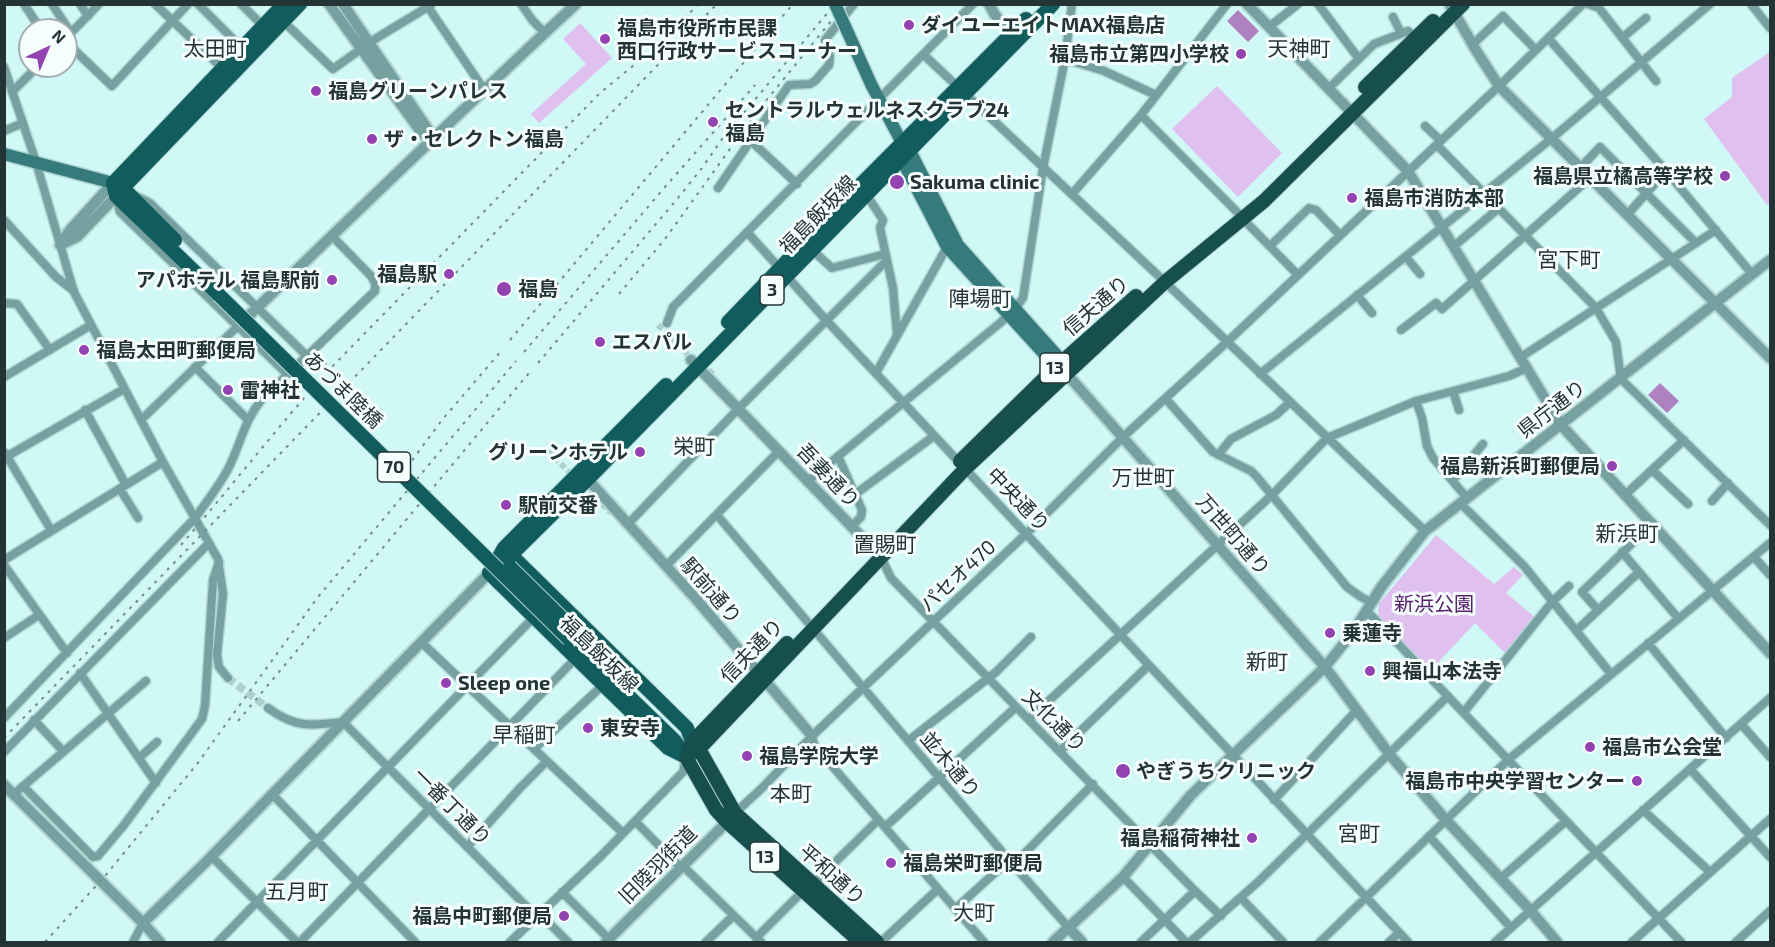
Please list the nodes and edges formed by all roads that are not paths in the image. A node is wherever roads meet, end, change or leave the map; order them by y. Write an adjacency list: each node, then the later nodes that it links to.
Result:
1 (24, 4): 34 (street)
2 (52, 4): 35 (street)
3 (80, 4): 32 (street)
4 (99, 4): 32 (street)
5 (155, 4): 37 (street)
6 (188, 4): 37 (street)
7 (198, 4): 51 (street)
8 (241, 4): 39 (street)
9 (284, 4): 39 (main road)
10 (300, 4): 38 (main road)
11 (329, 4): 50 (street)
12 (343, 4): 50 (street)
13 (521, 4): 43 (street)
14 (576, 4): 43 (street)
15 (835, 4): 69 (main road, bridge)
16 (854, 4): 76 (street)
17 (973, 4): 54 (street)
18 (989, 4): 45 (street)
19 (1041, 4): 45 (main road, 3)
20 (1053, 4): 45 (main road, 3)
21 (1071, 4): 55 (street)
22 (1227, 4): 67 (street)
23 (1247, 4): 41 (street)
24 (1318, 4): 56 (street)
25 (1583, 4): 47 (street, パセオ470)
26 (1588, 4): 48 (street)
27 (1710, 4): 57 (street)
28 (1752, 4): 42 (street)
29 (428, 5): 50 (street); 65 (street)
30 (1293, 6): 41 (street)
31 (1454, 6): 46 (highway, 信夫通り / 13); 49 (street); 70 (highway, 信夫通り / 13)
32 (88, 16): 40 (street)
33 (1393, 17): 44 (street)
34 (33, 18)
35 (59, 18)
36 (1646, 18): 48 (street)
37 (172, 21): 52 (street); 59 (street)
38 (284, 21): 50 (street); 89 (main road)
39 (263, 26): 51 (main road)
40 (78, 27)
41 (1269, 27): 63 (street)
42 (1770, 28)
43 (545, 33): 65 (street)
44 (1401, 33): 46 (street); 56 (street)
45 (1015, 37): 64 (main road, 3)
46 (1415, 38): 70 (highway, 信夫通り / 13)
47 (1548, 38): 53 (street, パセオ470); 68 (street)
48 (1622, 38): 57 (street)
49 (1473, 44): 53 (street); 62 (street)
50 (365, 46): 77 (street)
51 (242, 48): 59 (main road)
52 (78, 49)
53 (1536, 50): 62 (street, パセオ470)
54 (924, 55): 64 (street); 69 (street)
55 (1065, 59): 67 (street); 82 (street)
56 (1359, 59): 63 (street)
57 (1642, 63): 61 (street); 68 (street)
58 (4, 67): 66 (street)
59 (222, 68): 89 (main road)
60 (26, 78): 66 (street)
61 (1656, 81)
62 (1500, 86): 75 (street); 78 (street, パセオ470)
63 (1329, 88): 70 (street)
64 (962, 90): 79 (main road, 3); 82 (street)
65 (485, 91): 77 (street)
66 (12, 92): 72 (street)
67 (1156, 95): 71 (street)
68 (1600, 98): 75 (street); 85 (street)
69 (879, 99): 79 (main road); 87 (street)
70 (1349, 110): 84 (street); 95 (highway, 信夫通り / 13)
71 (1141, 115): 93 (street); 95 (street)
72 (23, 123): 74 (street); 81 (street)
73 (1425, 126): 78 (street)
74 (4, 131)
75 (1551, 139): 83 (street); 90 (street)
76 (750, 140): 87 (street); 88 (street)
77 (431, 142): 103 (street)
78 (1439, 143): 84 (street, パセオ470); 90 (street)
79 (904, 150): 92 (main road, 福島飯坂線 / 3); 107 (main road); 114 (main road, 福島飯坂線 / 3); 126 (main road)
80 (4, 154): 81 (main road)
81 (36, 162): 89 (main road); 105 (street)
82 (1043, 168): 93 (street); 126 (street)
83 (1580, 168): 86 (street); 91 (street)
84 (1408, 171): 98 (street); 101 (street, パセオ470)
85 (1666, 171): 91 (street); 99 (street)
86 (1590, 178): 96 (street); 102 (street)
87 (796, 184): 100 (street)
88 (718, 188)
89 (117, 189): 105 (street); 124 (street); 131 (street); 220 (main road, あづま陸橋 / 70, bridge)
90 (1484, 192): 94 (street); 98 (street)
91 (1647, 192): 96 (street); 104 (street)
92 (866, 194): 109 (main road, 福島飯坂線 / 3); 110 (street)
93 (1072, 195): 118 (street)
94 (1499, 208): 102 (street); 108 (street)
95 (1240, 215): 106 (street); 118 (highway, 信夫通り / 13)
96 (1627, 215): 112 (street)
97 (4, 220): 120 (street)
98 (1442, 227): 108 (street); 111 (street)
99 (1716, 230): 104 (street); 116 (street)
100 (747, 232): 114 (street, 中央通り); 129 (street)
101 (1340, 235): 106 (street); 117 (street, パセオ470)
102 (1526, 235): 119 (street); 125 (street)
103 (332, 236): 124 (street); 136 (street)
104 (1696, 243): 112 (street)
105 (60, 245): 120 (street)
106 (1270, 246): 117 (street)
107 (947, 247): 126 (main road); 133 (street)
108 (1453, 247): 119 (street)
109 (811, 249): 110 (street); 114 (main road, 福島飯坂線 / 3)
110 (886, 257): 128 (street); 133 (street)
111 (1406, 257): 115 (street); 121 (street)
112 (1671, 258): 123 (street); 125 (street)
113 (1770, 260): 116 (street, 県庁通り)
114 (782, 272): 128 (street, 中央通り); 139 (main road, 福島飯坂線 / 3)
115 (1420, 274)
116 (1752, 274): 123 (street, 県庁通り)
117 (1298, 275): 134 (street, パセオ470)
118 (1162, 279): 134 (street); 142 (highway, 信夫通り / 13)
119 (1474, 281): 132 (street); 137 (street)
120 (74, 292): 130 (street)
121 (1357, 295): 127 (street); 146 (street)
122 (4, 303): 135 (street)
123 (1715, 303): 138 (street); 148 (street, 県庁通り)
124 (257, 307): 131 (street); 136 (street)
125 (1596, 308): 137 (street); 148 (street)
126 (1011, 312): 142 (main road); 153 (street)
127 (1372, 314)
128 (826, 320): 144 (street, 中央通り); 155 (street)
129 (667, 323)
130 (90, 326): 135 (street); 149 (street)
131 (237, 327): 141 (street); 145 (street)
132 (1401, 330)
133 (897, 334): 144 (street)
134 (1227, 342): 146 (street); 151 (street, パセオ470)
135 (50, 350): 147 (street)
136 (307, 356): 140 (street); 145 (street)
137 (1521, 357): 143 (street)
138 (1770, 358)
139 (694, 363): 155 (street, 吾妻通り); 173 (main road, 福島飯坂線 / 3)
140 (322, 364)
141 (195, 367): 158 (street); 159 (street)
142 (1062, 367): 162 (street, 万世町通り); 171 (highway, 信夫通り / 13)
143 (1527, 368): 150 (street); 160 (street)
144 (876, 373): 153 (street, 中央通り)
145 (287, 374): 159 (street)
146 (1260, 374): 154 (street)
147 (4, 377)
148 (1622, 379): 160 (street, 県庁通り); 164 (street)
149 (124, 389): 156 (street); 158 (street)
150 (1453, 391): 152 (street); 157 (street)
151 (1166, 399): 162 (street, パセオ470); 167 (street)
152 (1416, 401): 163 (street); 175 (street)
153 (903, 402): 161 (street, 中央通り); 169 (street)
154 (1290, 402): 163 (street); 167 (street)
155 (738, 408): 166 (street, 吾妻通り); 188 (street)
156 (85, 410): 168 (street); 177 (street)
157 (1459, 410)
158 (141, 420): 170 (street)
159 (248, 420): 186 (street)
160 (1561, 425): 180 (street); 181 (street, 県庁通り)
161 (934, 436): 171 (street, 中央通り); 179 (street)
162 (1122, 437): 193 (street, パセオ470); 196 (street, 万世町通り)
163 (1327, 438): 178 (street); 192 (street)
164 (1684, 440): 172 (street); 176 (street)
165 (1483, 444): 175 (street)
166 (779, 451): 174 (street, 吾妻通り); 184 (street)
167 (1218, 455): 178 (street)
168 (5, 456): 191 (street)
169 (838, 456): 174 (street); 179 (street)
170 (163, 462): 177 (street); 186 (street)
171 (962, 466): 193 (street, 中央通り); 199 (highway, 信夫通り / 13)
172 (1652, 470): 180 (street); 183 (street)
173 (584, 475): 188 (street, 駅前通り); 197 (main road, 福島飯坂線 / 3)
174 (808, 480): 190 (street, 吾妻通り)
175 (1453, 480): 181 (street)
176 (1728, 483): 182 (street); 189 (street)
177 (123, 487): 185 (street); 191 (street)
178 (1273, 494): 196 (street); 211 (street)
179 (854, 495): 190 (street)
180 (1625, 495): 187 (street)
181 (1464, 501): 192 (street, 県庁通り); 210 (street)
182 (1712, 501)
183 (1688, 504)
184 (717, 515): 204 (street); 217 (street, 並木通り)
185 (138, 518)
186 (195, 518): 194 (street); 225 (street)
187 (1653, 523): 198 (street); 209 (street)
188 (628, 524): 204 (street, 駅前通り)
189 (1770, 525)
190 (852, 526): 199 (street, 吾妻通り)
191 (51, 530): 201 (street)
192 (1425, 531): 211 (street, 県庁通り)
193 (1027, 533): 216 (street, パセオ470); 219 (street, 中央通り)
194 (210, 543): 202 (street); 230 (street)
195 (1770, 543): 200 (street)
196 (1217, 544): 219 (street); 229 (street, 万世町通り)
197 (508, 552): 206 (main road, 福島飯坂線 / 3); 256 (main road, 福島飯坂線)
198 (1622, 552): 205 (street); 212 (street)
199 (878, 554): 216 (street, 吾妻通り); 217 (highway, 信夫通り / 13)
200 (1754, 557): 207 (street); 209 (street)
201 (4, 560)
202 (219, 562): 233 (street); 271 (street)
203 (4, 565): 213 (street)
204 (666, 566): 232 (street, 駅前通り)
205 (1639, 572): 212 (street); 215 (street)
206 (489, 573): 214 (main road, 福島飯坂線); 223 (street)
207 (1770, 575)
208 (1569, 586): 210 (street)
209 (1713, 590): 215 (street); 226 (street)
210 (1552, 602): 218 (street); 244 (street)
211 (1369, 606): 229 (street, 県庁通り); 239 (street)
212 (1598, 610): 218 (street)
213 (39, 615): 222 (street); 225 (street)
214 (534, 617): 227 (main road, 福島飯坂線); 237 (street)
215 (1678, 618): 224 (street)
216 (933, 622): 234 (street, 文化通り); 238 (street, パセオ470)
217 (810, 625): 232 (highway, 信夫通り / 13); 238 (street, 並木通り)
218 (1576, 630): 231 (street)
219 (1120, 634): 228 (street, 中央通り); 247 (street)
220 (572, 635): 256 (main road, 70); 263 (main road, 70)
221 (1031, 637): 234 (street)
222 (4, 638)
223 (421, 642): 237 (street); 249 (street)
224 (1648, 643): 231 (street); 253 (street)
225 (67, 653): 246 (street)
226 (1770, 653)
227 (576, 658): 236 (main road, 福島飯坂線); 251 (street)
228 (1149, 665): 258 (street); 261 (street, 中央通り)
229 (1325, 667): 243 (street, 万世町通り); 261 (street, 県庁通り)
230 (80, 673): 245 (street); 248 (street)
231 (1611, 674): 266 (street)
232 (761, 676): 252 (street, 駅前通り); 256 (highway, 信夫通り / 13)
233 (228, 678)
234 (989, 678): 241 (street, 文化通り); 254 (street)
235 (146, 681): 245 (street)
236 (603, 685): 257 (street); 263 (main road, 福島飯坂線)
237 (468, 687): 251 (street); 268 (street)
238 (863, 688): 252 (street, パセオ470); 254 (street, 並木通り)
239 (1448, 696): 244 (street); 262 (street)
240 (1770, 698): 250 (street)
241 (1016, 707): 247 (street, 文化通り); 270 (street)
242 (268, 708): 249 (street)
243 (1356, 711): 262 (street, 万世町通り); 277 (street)
244 (1464, 712): 266 (street)
245 (108, 713): 260 (street); 265 (street)
246 (4, 718)
247 (1029, 719): 258 (street, 文化通り)
248 (34, 720): 259 (street); 260 (street)
249 (343, 722): 268 (street, 一番丁通り); 276 (street)
250 (1742, 725): 253 (street); 264 (street)
251 (509, 726): 257 (street); 278 (street)
252 (812, 736): 280 (street, パセオ470); 285 (street)
253 (1726, 738): 269 (street)
254 (908, 741): 270 (street, 並木通り)
255 (157, 742): 265 (street)
256 (695, 746): 263 (highway, 信夫通り / 13); 280 (highway, 平和通り / 13)
257 (534, 749): 267 (street)
258 (1060, 751): 272 (street, 文化通り)
259 (4, 752)
260 (63, 752): 274 (street)
261 (1233, 754): 277 (street, 中央通り); 291 (street, 県庁通り)
262 (1390, 755): 282 (street, 万世町通り); 287 (street)
263 (686, 757): 280 (highway, 平和通り / 13); 283 (street)
264 (1770, 757)
265 (139, 758): 271 (street)
266 (1509, 759): 282 (street); 284 (street)
267 (546, 762): 286 (street); 292 (street)
268 (389, 767): 278 (street, 一番丁通り); 290 (street)
269 (1690, 769): 279 (street); 289 (street)
270 (938, 776): 285 (street); 296 (street, 並木通り)
271 (156, 783): 274 (street)
272 (1093, 784): 291 (street, 文化通り); 296 (street)
273 (4, 785): 275 (street)
274 (23, 786): 275 (street)
275 (14, 794): 317 (street)
276 (272, 794): 290 (street); 294 (street)
277 (1274, 800): 287 (street, 中央通り)
278 (429, 808): 292 (street, 一番丁通り); 301 (street)
279 (1643, 810): 293 (street); 298 (street)
280 (731, 818): 297 (street, 旧陸羽街道); 302 (highway, 平和通り / 13)
281 (1770, 819): 289 (street)
282 (1446, 820): 288 (street); 300 (street, 万世町通り)
283 (635, 821): 286 (street); 297 (street)
284 (1566, 821): 293 (street); 300 (street)
285 (881, 823): 302 (street); 303 (street)
286 (622, 833): 305 (street)
287 (1306, 833): 306 (street); 307 (street, 中央通り)
288 (1429, 836): 307 (street); 319 (street)
289 (1751, 836): 295 (street); 298 (street)
290 (318, 840): 301 (street); 308 (street)
291 (1150, 845): 299 (street, 県庁通り); 304 (street, 文化通り)
292 (467, 847): 314 (street, 一番丁通り)
293 (1596, 852): 310 (street); 315 (street)
294 (212, 856): 308 (street); 317 (street)
295 (1770, 857)
296 (1011, 862): 309 (street); 318 (street, 並木通り)
297 (682, 867): 312 (street); 322 (street, 旧陸羽街道)
298 (1710, 872): 315 (street)
299 (1123, 877): 316 (street); 318 (street, 県庁通り)
300 (1501, 878): 310 (street, 万世町通り)
301 (358, 884): 326 (street); 327 (street)
302 (808, 887): 321 (street); 331 (highway, 平和通り / 13); 332 (highway, 平和通り / 13)
303 (938, 889): 309 (street); 332 (street)
304 (1196, 891): 313 (street, 文化通り); 316 (street)
305 (562, 892): 314 (street); 322 (street)
306 (1241, 898): 313 (street); 338 (street)
307 (1366, 898): 320 (street, 中央通り); 339 (street)
308 (257, 902): 325 (street); 326 (street)
309 (955, 909): 333 (street)
310 (1530, 910): 319 (street); 343 (street, 万世町通り)
311 (1770, 911): 346 (street)
312 (733, 915): 321 (street); 330 (street)
313 (1221, 916): 337 (street)
314 (537, 917): 328 (street); 329 (street, 一番丁通り)
315 (1659, 919): 344 (street); 345 (street)
316 (1164, 920): 336 (street); 337 (street)
317 (143, 922): 323 (street); 324 (street)
318 (1069, 928): 334 (street, 県庁通り); 335 (street)
319 (1511, 928): 342 (street)
320 (1399, 933): 340 (street); 341 (street, 中央通り)
321 (759, 940)
322 (608, 941)
323 (133, 942)
324 (160, 942)
325 (218, 942)
326 (299, 942)
327 (415, 942)
328 (510, 942)
329 (568, 942)
330 (706, 942)
331 (860, 942)
332 (879, 942)
333 (984, 942)
334 (1053, 942)
335 (1083, 942)
336 (1141, 942)
337 (1188, 942)
338 (1283, 942)
339 (1320, 942)
340 (1389, 942)
341 (1408, 942)
342 (1495, 942)
343 (1557, 942)
344 (1632, 942)
345 (1681, 942)
346 (1736, 942)

